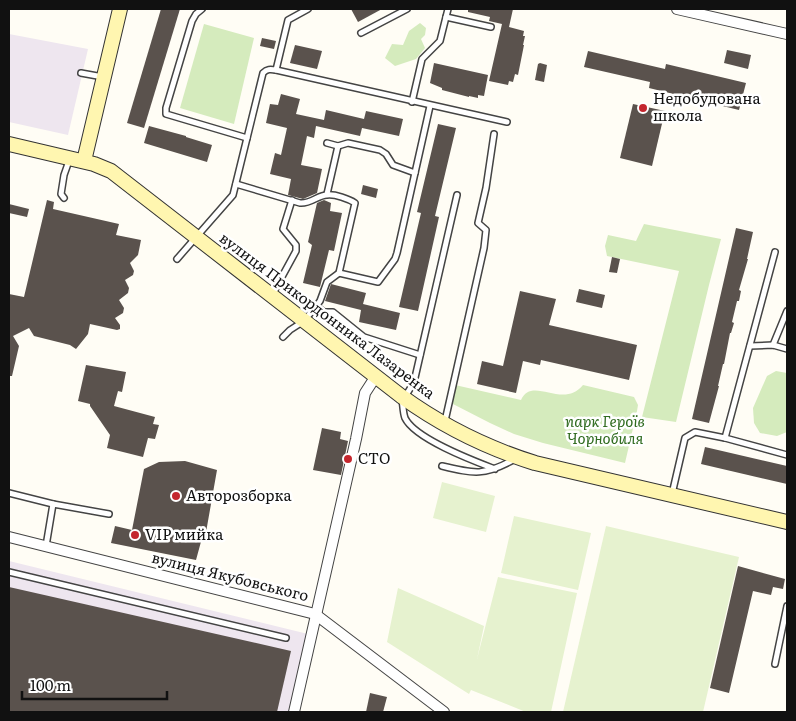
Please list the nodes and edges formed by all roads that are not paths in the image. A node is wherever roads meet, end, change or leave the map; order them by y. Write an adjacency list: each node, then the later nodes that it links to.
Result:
1 (120, 9): 13 (street)
2 (202, 9): 18 (lane)
3 (308, 9): 11 (lane)
4 (407, 9): 9 (lane)
5 (448, 9): 7 (lane)
6 (677, 9): 10 (street)
7 (446, 17): 8 (lane); 14 (lane)
8 (491, 27)
9 (361, 33)
10 (787, 34)
11 (276, 70): 14 (lane); 18 (lane)
12 (81, 73): 13 (lane)
13 (104, 77): 22 (street)
14 (412, 102): 15 (lane)
15 (430, 106): 16 (lane); 23 (lane)
16 (507, 122)
17 (494, 134): 44 (lane)
18 (247, 138): 24 (lane)
19 (327, 143): 21 (lane)
20 (9, 144): 22 (street, вулиця Прикордонника Лазаренка)
21 (338, 146): 23 (lane); 25 (lane)
22 (77, 160): 27 (lane); 29 (street, вулиця Прикордонника Лазаренка)
23 (415, 173): 32 (lane)
24 (236, 184): 28 (lane); 29 (lane)
25 (327, 194): 28 (lane); 32 (lane)
26 (457, 195): 41 (lane)
27 (64, 198)
28 (292, 200): 33 (lane)
29 (196, 236): 31 (lane); 33 (street, вулиця Прикордонника Лазаренка)
30 (775, 252): 39 (lane)
31 (177, 259)
32 (339, 273): 34 (lane)
33 (272, 295): 36 (street, вулиця Прикордонника Лазаренка)
34 (316, 306): 36 (lane); 41 (lane)
35 (786, 310): 38 (lane)
36 (304, 321): 37 (lane); 42 (street, вулиця Прикордонника Лазаренка)
37 (283, 337)
38 (774, 344): 39 (lane); 40 (lane)
39 (750, 346): 45 (lane)
40 (787, 349)
41 (420, 355): 43 (lane)
42 (376, 376): 43 (street, вулиця Прикордонника Лазаренка); 59 (street)
43 (402, 397): 44 (street, вулиця Прикордонника Лазаренка); 49 (lane)
44 (445, 424): 47 (street, вулиця Прикордонника Лазаренка)
45 (725, 438): 46 (lane); 51 (lane)
46 (787, 455)
47 (518, 458): 49 (lane); 51 (street, вулиця Прикордонника Лазаренка)
48 (442, 466): 49 (lane)
49 (496, 469)
50 (9, 493): 52 (lane)
51 (672, 495): 54 (street, вулиця Прикордонника Лазаренка)
52 (53, 504): 53 (lane); 56 (lane)
53 (109, 514)
54 (787, 522)
55 (9, 537): 56 (street, вулиця Якубовського)
56 (46, 546): 59 (street, вулиця Якубовського)
57 (9, 572): 60 (lane)
58 (787, 606): 61 (lane)
59 (315, 614): 62 (street); 63 (street, вулиця Якубовського)
60 (286, 638)
61 (775, 664)
62 (294, 712)
63 (444, 712)

